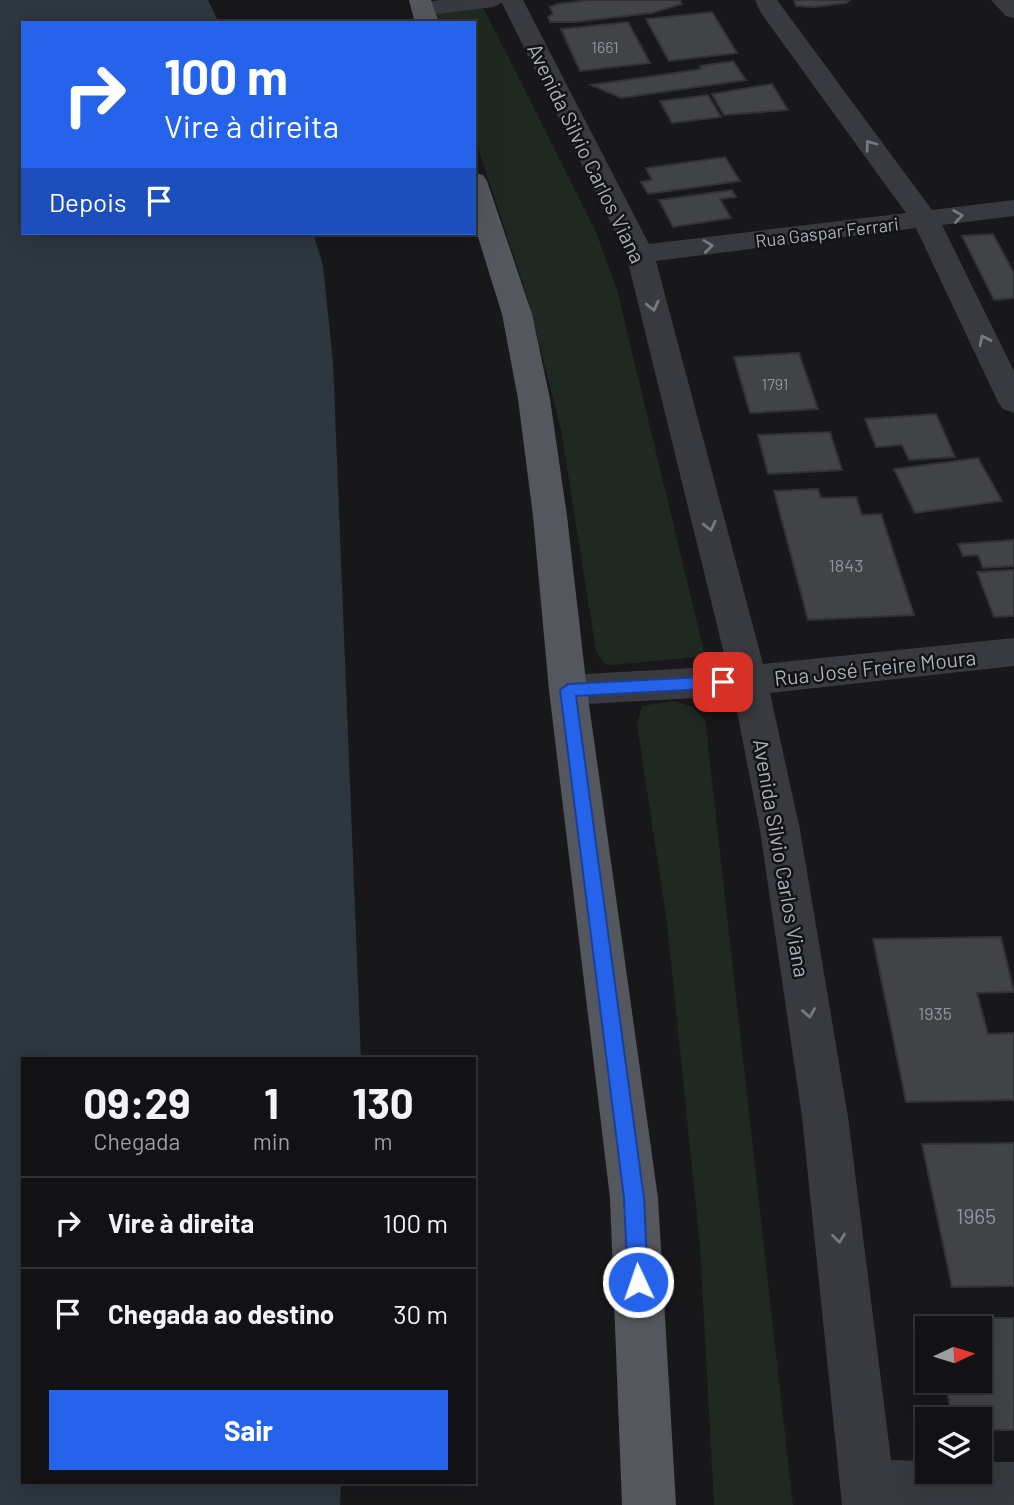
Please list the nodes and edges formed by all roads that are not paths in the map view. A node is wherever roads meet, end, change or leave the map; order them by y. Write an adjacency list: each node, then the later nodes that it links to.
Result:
1 (494, 0): 5 (street)
2 (512, 0): 10 (street, Avenida Silvio Carlos Viana)
3 (1002, 0): 6 (street)
4 (761, 3): 9 (street, one-way to 4)
5 (424, 11)
6 (1014, 11)
7 (476, 187): 14 (main road)
8 (1014, 208): 9 (street, Rua Gaspar Ferrari, one-way to 8)
9 (926, 221): 10 (street, Rua Gaspar Ferrari, one-way to 9); 11 (street, one-way to 9)
10 (640, 254): 13 (street, Avenida Silvio Carlos Viana, one-way to 13)
11 (1014, 402)
12 (1014, 652): 13 (street, Rua José Freire Moura)
13 (749, 681): 14 (street, Rua José Freire Moura); 16 (street, Avenida Silvio Carlos Viana, one-way to 16)
14 (568, 690): 17 (main road)
15 (1014, 1489): 16 (street)
16 (868, 1496)
17 (649, 1505)

